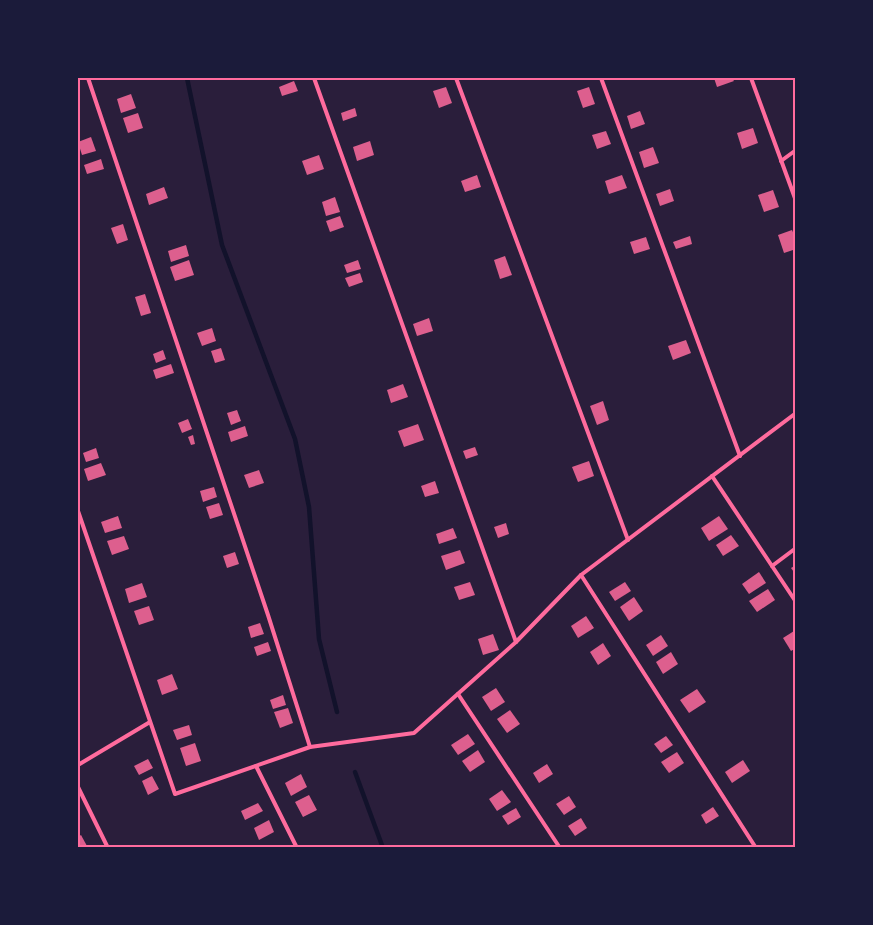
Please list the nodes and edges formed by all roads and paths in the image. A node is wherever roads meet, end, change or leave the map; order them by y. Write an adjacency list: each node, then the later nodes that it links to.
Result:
1 (88, 78): 21 (lane)
2 (314, 78): 18 (lane)
3 (456, 78): 13 (lane)
4 (601, 78): 10 (lane)
5 (751, 78): 7 (lane)
6 (796, 150): 7 (lane)
7 (781, 161): 8 (lane)
8 (796, 201)
9 (796, 413): 10 (lane)
10 (740, 456): 11 (lane)
11 (712, 476): 13 (lane); 15 (lane)
12 (78, 511): 20 (lane)
13 (628, 540): 16 (lane)
14 (796, 548): 15 (lane)
15 (772, 566): 17 (lane)
16 (581, 575): 18 (lane); 28 (lane)
17 (796, 602)
18 (516, 642): 19 (lane)
19 (458, 694): 21 (lane); 27 (lane)
20 (150, 722): 22 (lane); 23 (lane)
21 (310, 747): 23 (lane)
22 (78, 765)
23 (256, 766): 26 (lane)
24 (78, 787): 25 (lane)
25 (108, 848)
26 (297, 848)
27 (560, 848)
28 (756, 848)

